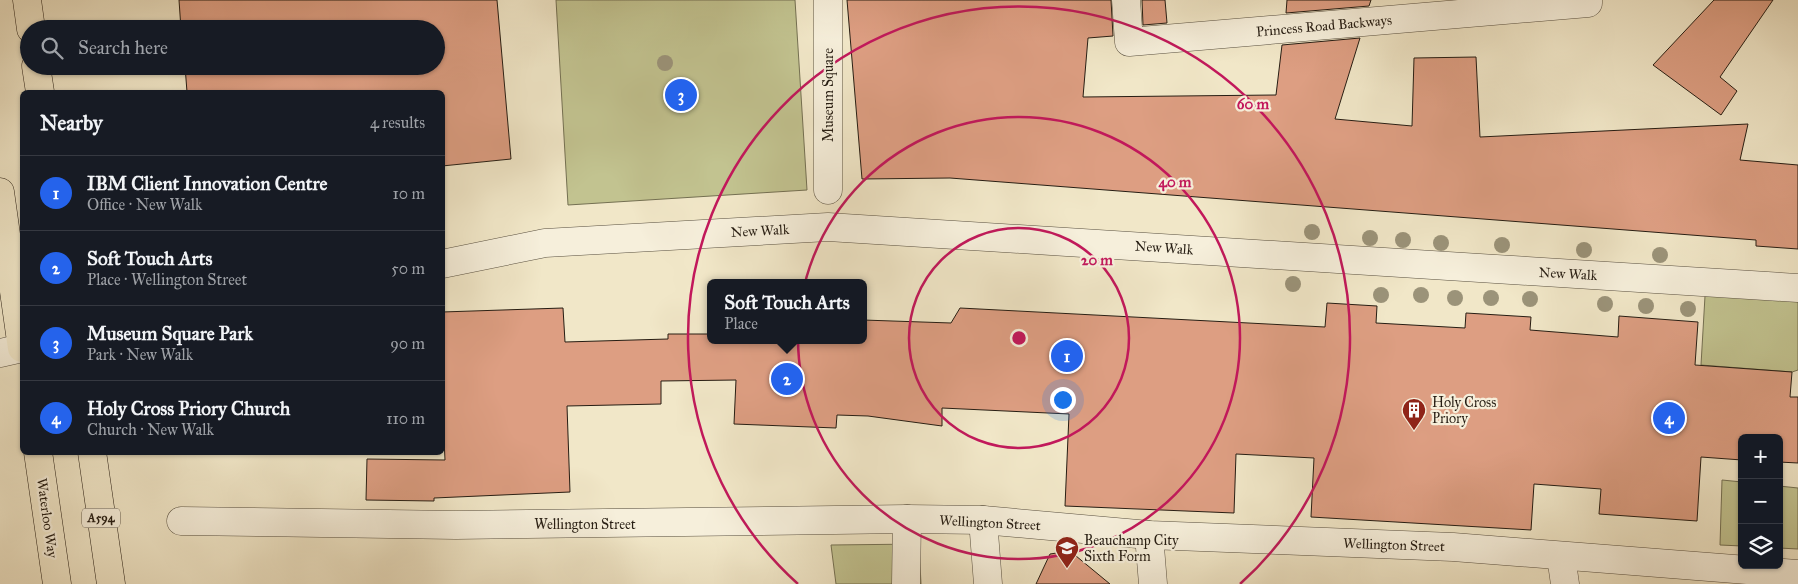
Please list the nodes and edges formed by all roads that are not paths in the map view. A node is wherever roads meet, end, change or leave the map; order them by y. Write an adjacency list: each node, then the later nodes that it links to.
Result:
1 (26, 0): 5 (main road)
2 (828, 0): 8 (street, Museum Square)
3 (1126, 0): 4 (street, Princess Road Backways)
4 (1588, 0)
5 (29, 20)
6 (37, 75): 7 (main road)
7 (40, 90)
8 (828, 190)
9 (0, 192): 12 (main road)
10 (445, 263): 11 (street, New Walk)
11 (1798, 288)
12 (20, 334)
13 (20, 348): 14 (street)
14 (0, 353)
15 (38, 455): 23 (main road, Waterloo Way)
16 (92, 455): 24 (main road, A594)
17 (908, 519): 18 (street, Wellington Street); 19 (street, Wellington Street); 25 (street)
18 (983, 520): 20 (street, Wellington Street); 26 (street)
19 (181, 521)
20 (1149, 535): 21 (street, Wellington Street); 27 (street)
21 (1561, 556): 22 (street, Wellington Street); 28 (street)
22 (1798, 574)
23 (56, 584)
24 (111, 584)
25 (906, 584)
26 (988, 584)
27 (1153, 584)
28 (1565, 584)

